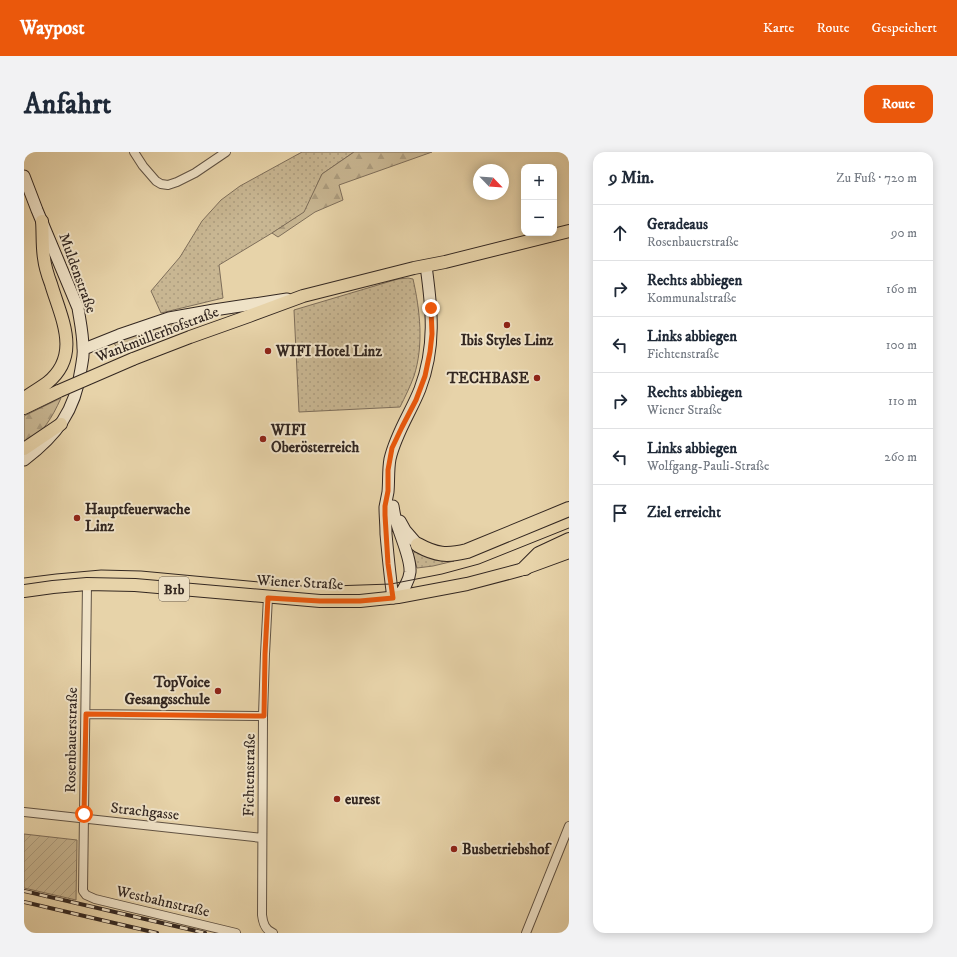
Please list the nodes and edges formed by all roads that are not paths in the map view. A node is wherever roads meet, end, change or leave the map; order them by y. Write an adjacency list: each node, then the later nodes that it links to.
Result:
1 (134, 152): 2 (street)
2 (226, 152)
3 (24, 176): 4 (main road, Muldenstraße)
4 (42, 221): 8 (main road, Muldenstraße); 9 (main road)
5 (569, 231): 6 (main road, Wankmüllerhofstraße)
6 (426, 266): 7 (main road, Wankmüllerhofstraße); 14 (main road)
7 (303, 296): 8 (main road, Wankmüllerhofstraße); 10 (main road, Wankmüllerhofstraße, bridge)
8 (84, 349): 11 (main road, Muldenstraße)
9 (24, 398)
10 (24, 408)
11 (62, 424): 12 (main road); 13 (main road, Muldenstraße)
12 (24, 449)
13 (24, 460)
14 (388, 491): 17 (main road); 19 (main road)
15 (569, 509): 17 (highway)
16 (569, 540): 20 (highway)
17 (411, 546): 19 (main road); 24 (main road)
18 (569, 552): 20 (main road, Wiener Straße / B1b)
19 (388, 564): 24 (main road)
20 (525, 568): 24 (main road, Wiener Straße / B1b)
21 (87, 584): 22 (main road, Wiener Straße / B1b); 23 (main road, Wiener Straße / B1b); 25 (street, Rosenbauerstraße)
22 (24, 591)
23 (268, 598): 24 (main road, Wiener Straße / B1b); 26 (street, Fichtenstraße)
24 (395, 598)
25 (86, 714): 26 (street); 28 (street, Rosenbauerstraße)
26 (264, 716): 30 (street, Fichtenstraße)
27 (24, 812): 28 (street, Strachgasse)
28 (85, 819): 30 (street, Strachgasse); 31 (street, Rosenbauerstraße)
29 (569, 826): 34 (street)
30 (262, 838): 32 (street, Fichtenstraße)
31 (86, 895): 33 (street, Westbahnstraße)
32 (267, 931)
33 (236, 933)
34 (526, 933)

